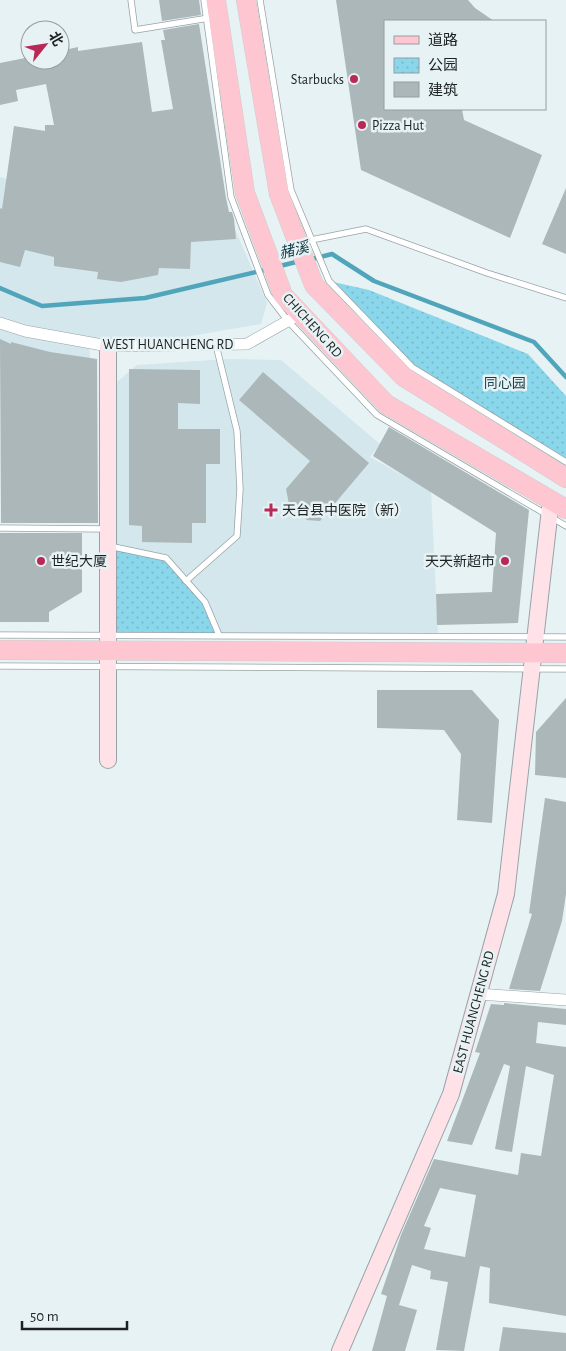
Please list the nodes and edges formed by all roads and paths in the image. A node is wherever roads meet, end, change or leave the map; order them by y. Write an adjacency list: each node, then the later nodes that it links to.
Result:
1 (131, 0): 5 (lane)
2 (204, 0): 5 (lane)
3 (246, 0): 6 (main road, CHICHENG RD)
4 (260, 0): 6 (lane)
5 (214, 12): 9 (main road, CHICHENG RD)
6 (305, 242): 7 (main road, CHICHENG RD); 8 (lane)
7 (321, 283): 13 (lane); 14 (main road, CHICHENG RD)
8 (566, 298)
9 (294, 317): 11 (street, WEST HUANCHENG RD); 15 (main road, CHICHENG RD)
10 (0, 323): 12 (street, WEST HUANCHENG RD)
11 (216, 345): 12 (street, WEST HUANCHENG RD); 20 (lane)
12 (108, 346): 18 (main road)
13 (566, 462)
14 (566, 478)
15 (556, 508): 16 (lane); 26 (main road, EAST HUANCHENG RD)
16 (566, 526)
17 (0, 528): 18 (lane)
18 (109, 529): 19 (main road)
19 (109, 546): 20 (lane); 25 (main road)
20 (186, 581): 22 (lane)
21 (0, 635): 25 (lane)
22 (219, 635): 25 (lane); 26 (lane)
23 (566, 636): 26 (lane)
24 (0, 650): 25 (main road)
25 (109, 650): 26 (main road); 28 (lane); 30 (main road)
26 (533, 652): 27 (main road); 29 (lane); 31 (main road, EAST HUANCHENG RD)
27 (566, 653)
28 (0, 666)
29 (566, 669)
30 (108, 760)
31 (478, 994): 32 (street); 33 (main road, EAST HUANCHENG RD)
32 (566, 1000)
33 (342, 1350)

